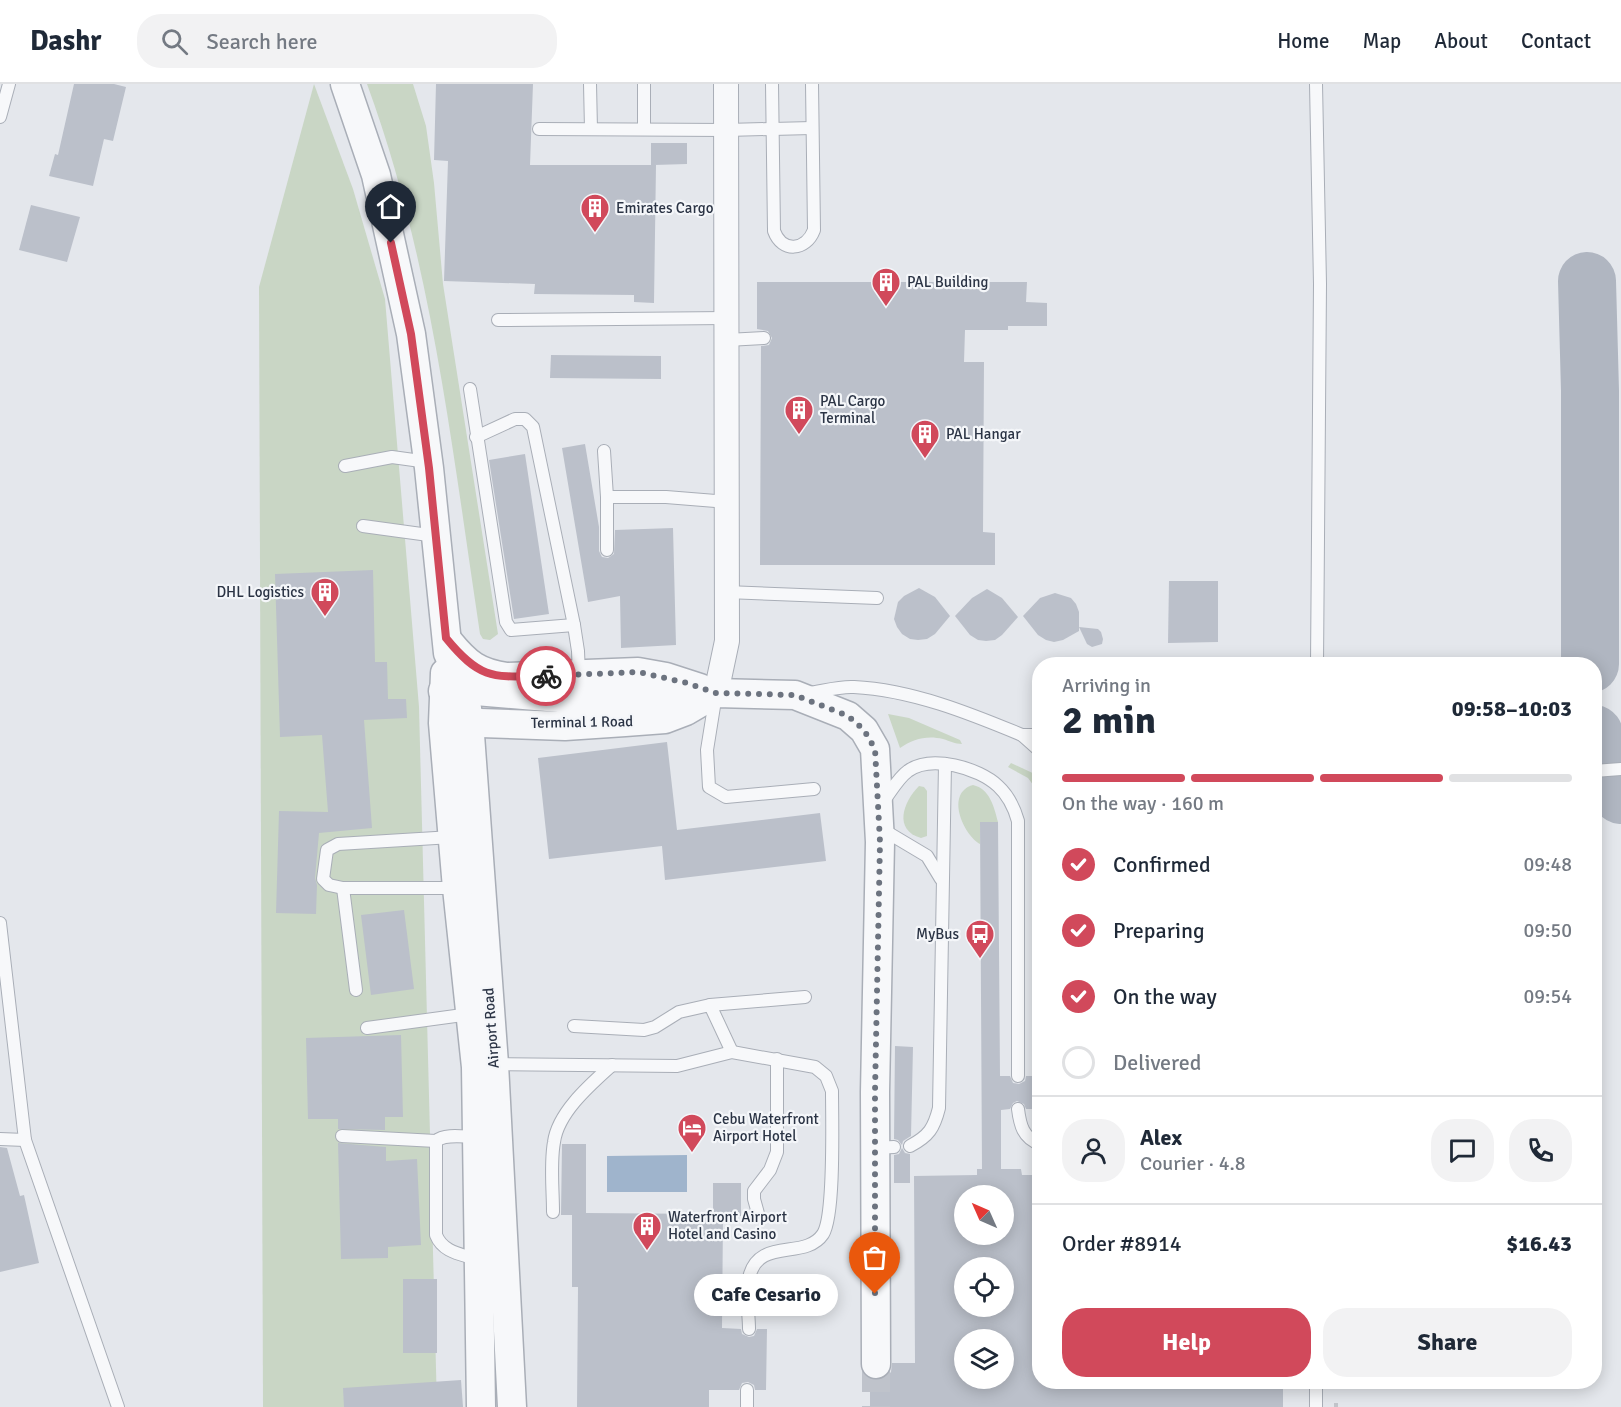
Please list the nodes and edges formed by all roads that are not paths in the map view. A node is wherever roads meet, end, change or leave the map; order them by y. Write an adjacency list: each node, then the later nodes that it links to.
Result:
1 (9, 84): 9 (lane)
2 (345, 84): 22 (street, Airport Road)
3 (590, 84): 13 (lane)
4 (644, 84): 14 (lane)
5 (726, 84): 15 (street)
6 (772, 84): 10 (lane)
7 (812, 84): 11 (lane)
8 (1316, 84): 33 (lane)
9 (0, 117)
10 (772, 128): 11 (lane); 11 (lane); 15 (lane)
11 (812, 128)
12 (539, 129): 13 (lane)
13 (591, 129): 14 (lane)
14 (644, 129): 15 (lane)
15 (726, 130): 17 (street)
16 (498, 321): 17 (lane)
17 (727, 329): 18 (lane); 25 (street)
18 (764, 338)
19 (470, 389): 20 (lane)
20 (476, 437): 31 (lane); 31 (lane)
21 (604, 451): 24 (lane)
22 (429, 462): 23 (lane); 27 (street, Airport Road)
23 (345, 466)
24 (608, 496): 25 (lane); 28 (lane)
25 (728, 502): 29 (street)
26 (363, 526): 27 (lane)
27 (436, 536): 32 (street, Airport Road)
28 (607, 550)
29 (726, 592): 30 (lane); 36 (street)
30 (877, 598)
31 (574, 625): 34 (lane)
32 (447, 645): 34 (street, Terminal 1 Road); 35 (street, Airport Road)
33 (1317, 657)
34 (579, 675): 36 (street, Terminal 1 Road)
35 (454, 691): 36 (street, Terminal 1 Road); 38 (street, Airport Road)
36 (716, 693): 37 (street, Terminal 1 Road); 38 (street, Terminal 1 Road); 45 (lane)
37 (795, 695): 39 (lane); 46 (street, Terminal 1 Road)
38 (456, 722): 47 (street, Airport Road); 61 (street, Airport Road)
39 (1022, 735): 40 (lane); 41 (lane)
40 (1032, 735)
41 (1032, 744)
42 (945, 764): 46 (lane); 48 (lane); 62 (lane)
43 (1621, 769): 44 (lane)
44 (1602, 770)
45 (814, 789)
46 (879, 817): 48 (lane); 75 (street, Terminal 1 Road)
47 (452, 837): 49 (lane); 50 (street, Airport Road)
48 (942, 880): 70 (lane)
49 (343, 888): 50 (lane); 52 (lane)
50 (456, 888): 55 (street, Airport Road)
51 (0, 922): 68 (lane)
52 (356, 990)
53 (805, 997): 54 (lane)
54 (710, 1005): 56 (lane); 58 (lane)
55 (470, 1014): 57 (lane); 61 (street, Airport Road)
56 (574, 1026)
57 (367, 1028)
58 (732, 1052): 59 (lane); 60 (lane)
59 (777, 1059): 72 (lane); 74 (lane)
60 (612, 1065): 61 (lane); 71 (lane)
61 (485, 1066): 65 (street, Airport Road); 80 (street, Airport Road)
62 (1018, 1076)
63 (1018, 1109): 67 (lane)
64 (342, 1136): 69 (lane)
65 (476, 1137): 69 (lane); 73 (street, Airport Road)
66 (0, 1139): 68 (lane)
67 (1032, 1139)
68 (25, 1140): 78 (lane)
69 (436, 1141): 73 (lane)
70 (910, 1146)
71 (553, 1212)
72 (759, 1217)
73 (479, 1260): 79 (street, Airport Road)
74 (749, 1329)
75 (876, 1364)
76 (1316, 1389): 82 (lane)
77 (747, 1390): 81 (lane)
78 (118, 1407)
79 (481, 1407)
80 (512, 1407)
81 (747, 1407)
82 (1316, 1407)

